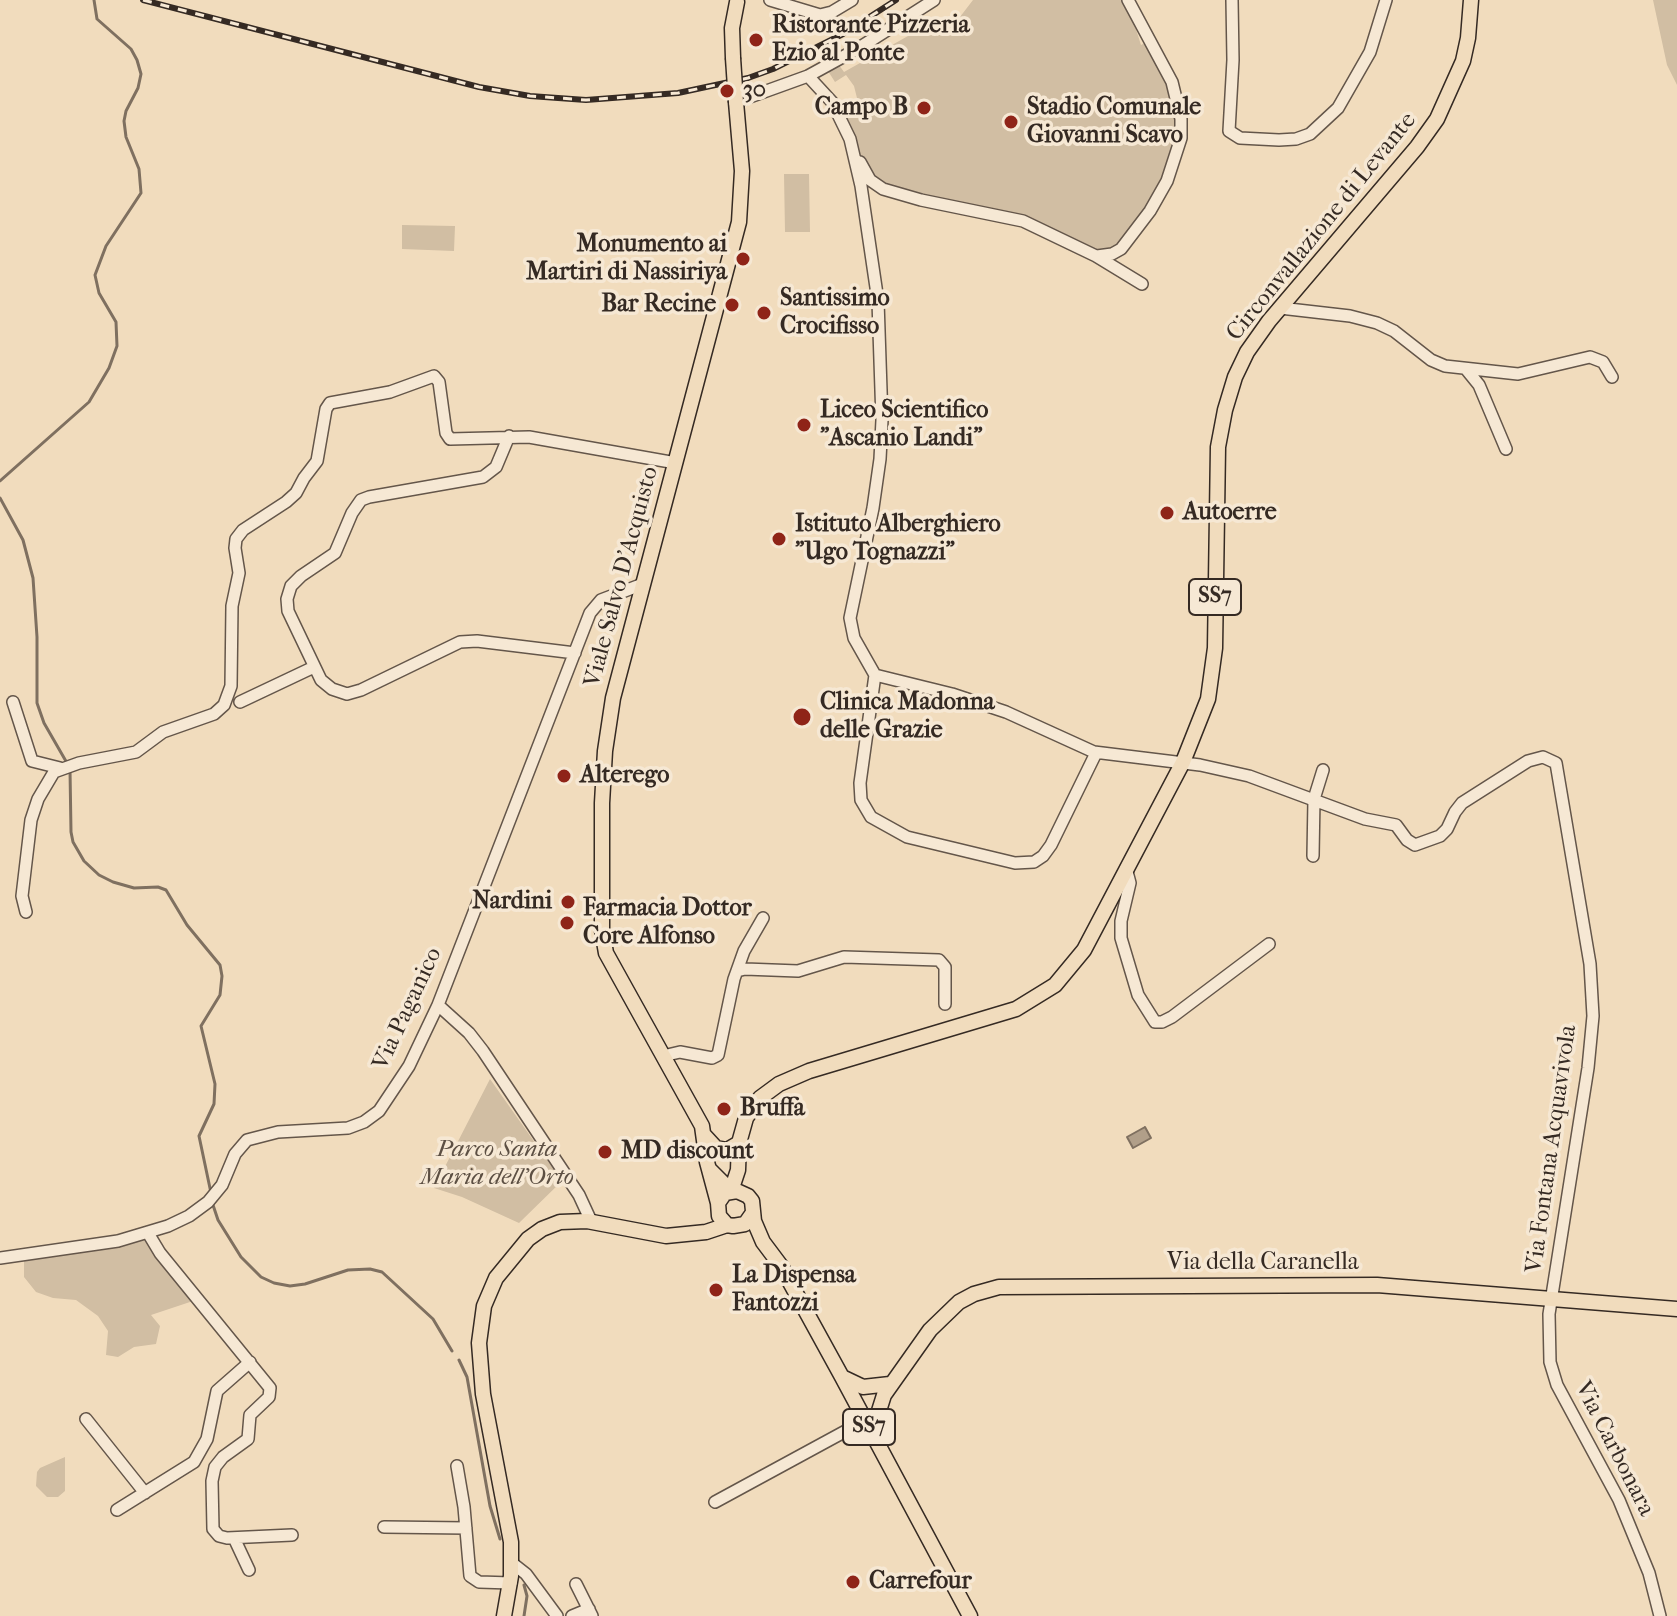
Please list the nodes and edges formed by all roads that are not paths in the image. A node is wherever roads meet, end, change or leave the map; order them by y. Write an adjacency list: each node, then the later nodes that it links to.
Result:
1 (770, 0): 2 (street)
2 (852, 0)
3 (934, 0): 9 (street)
4 (1128, 0): 12 (street)
5 (1232, 0): 6 (street)
6 (1386, 0)
7 (1471, 0): 14 (main road, Circonvallazione di Levante / SS7)
8 (737, 1): 10 (main road, Viale Salvo D'Acquisto, bridge)
9 (808, 76): 10 (street); 11 (street)
10 (736, 102): 19 (main road, Viale Salvo D'Acquisto)
11 (850, 139): 12 (street); 23 (street)
12 (1096, 256): 13 (street)
13 (1142, 284)
14 (1280, 308): 15 (street); 27 (main road, Circonvallazione di Levante / SS7)
15 (1466, 369): 16 (street); 18 (street)
16 (1612, 377)
17 (509, 436): 19 (street); 22 (street); 28 (street)
18 (1506, 449)
19 (676, 463): 20 (main road, Viale Salvo D'Acquisto)
20 (643, 584): 21 (street, Via Paganico); 39 (main road, Viale Salvo D'Acquisto)
21 (575, 653): 22 (street); 38 (street, Via Paganico)
22 (314, 667): 25 (street)
23 (875, 675): 26 (street, Via Fontana Acquavivola); 26 (street)
24 (13, 702): 28 (street)
25 (240, 702)
26 (1096, 753): 27 (street, Via Fontana Acquavivola)
27 (1183, 762): 30 (street, Via Fontana Acquavivola); 32 (main road, Circonvallazione di Levante / SS7)
28 (60, 768): 33 (street)
29 (1323, 770): 30 (street)
30 (1314, 799): 31 (street); 54 (street, Via Fontana Acquavivola)
31 (1313, 856)
32 (1126, 868): 35 (street); 41 (main road, Circonvallazione di Levante / SS7)
33 (26, 912)
34 (763, 918): 36 (street)
35 (1269, 944)
36 (737, 971): 37 (street); 39 (street)
37 (945, 1004)
38 (438, 1005): 48 (street); 50 (street, Via Paganico)
39 (663, 1056): 40 (main road, Viale Salvo D'Acquisto)
40 (704, 1135): 41 (main road); 43 (main road, Viale Salvo D'Acquisto)
41 (739, 1143): 42 (main road, Circonvallazione di Levante / SS7)
42 (740, 1161): 44 (main road, Circonvallazione di Levante / SS7); 45 (main road, SS7)
43 (710, 1170): 44 (main road); 46 (main road, Viale Salvo D'Acquisto)
44 (731, 1191): 45 (main road); 46 (main road)
45 (748, 1196): 47 (main road, SS7)
46 (718, 1206): 49 (main road, SS7); 51 (main road)
47 (752, 1214): 49 (main road); 52 (main road, SS7)
48 (591, 1221): 51 (main road); 70 (main road)
49 (733, 1225): 51 (main road); 52 (main road, SS7)
50 (148, 1233): 53 (street, Via Paganico); 56 (street)
51 (690, 1235)
52 (763, 1242): 57 (main road, SS7)
53 (0, 1258)
54 (1552, 1300): 55 (main road, Via della Caranella); 58 (main road, Via della Caranella); 79 (street, Via Carbonara)
55 (1677, 1309)
56 (250, 1362): 63 (street); 69 (street)
57 (842, 1377): 58 (main road); 59 (main road, SS7)
58 (890, 1384): 59 (main road, Via della Caranella); 61 (main road, Via della Caranella)
59 (862, 1414): 61 (main road, SS7); 64 (street)
60 (86, 1419): 63 (street)
61 (876, 1439): 78 (main road, SS7)
62 (457, 1466): 67 (street)
63 (145, 1493): 65 (street)
64 (715, 1502)
65 (117, 1510)
66 (384, 1527): 67 (street)
67 (466, 1528): 72 (street)
68 (292, 1535): 69 (street)
69 (234, 1538): 71 (street)
70 (512, 1563): 72 (main road); 76 (street)
71 (249, 1570)
72 (511, 1583): 75 (main road)
73 (576, 1584): 74 (street)
74 (590, 1612): 77 (street)
75 (504, 1616)
76 (557, 1616)
77 (572, 1616)
78 (970, 1616)
79 (1660, 1616)

